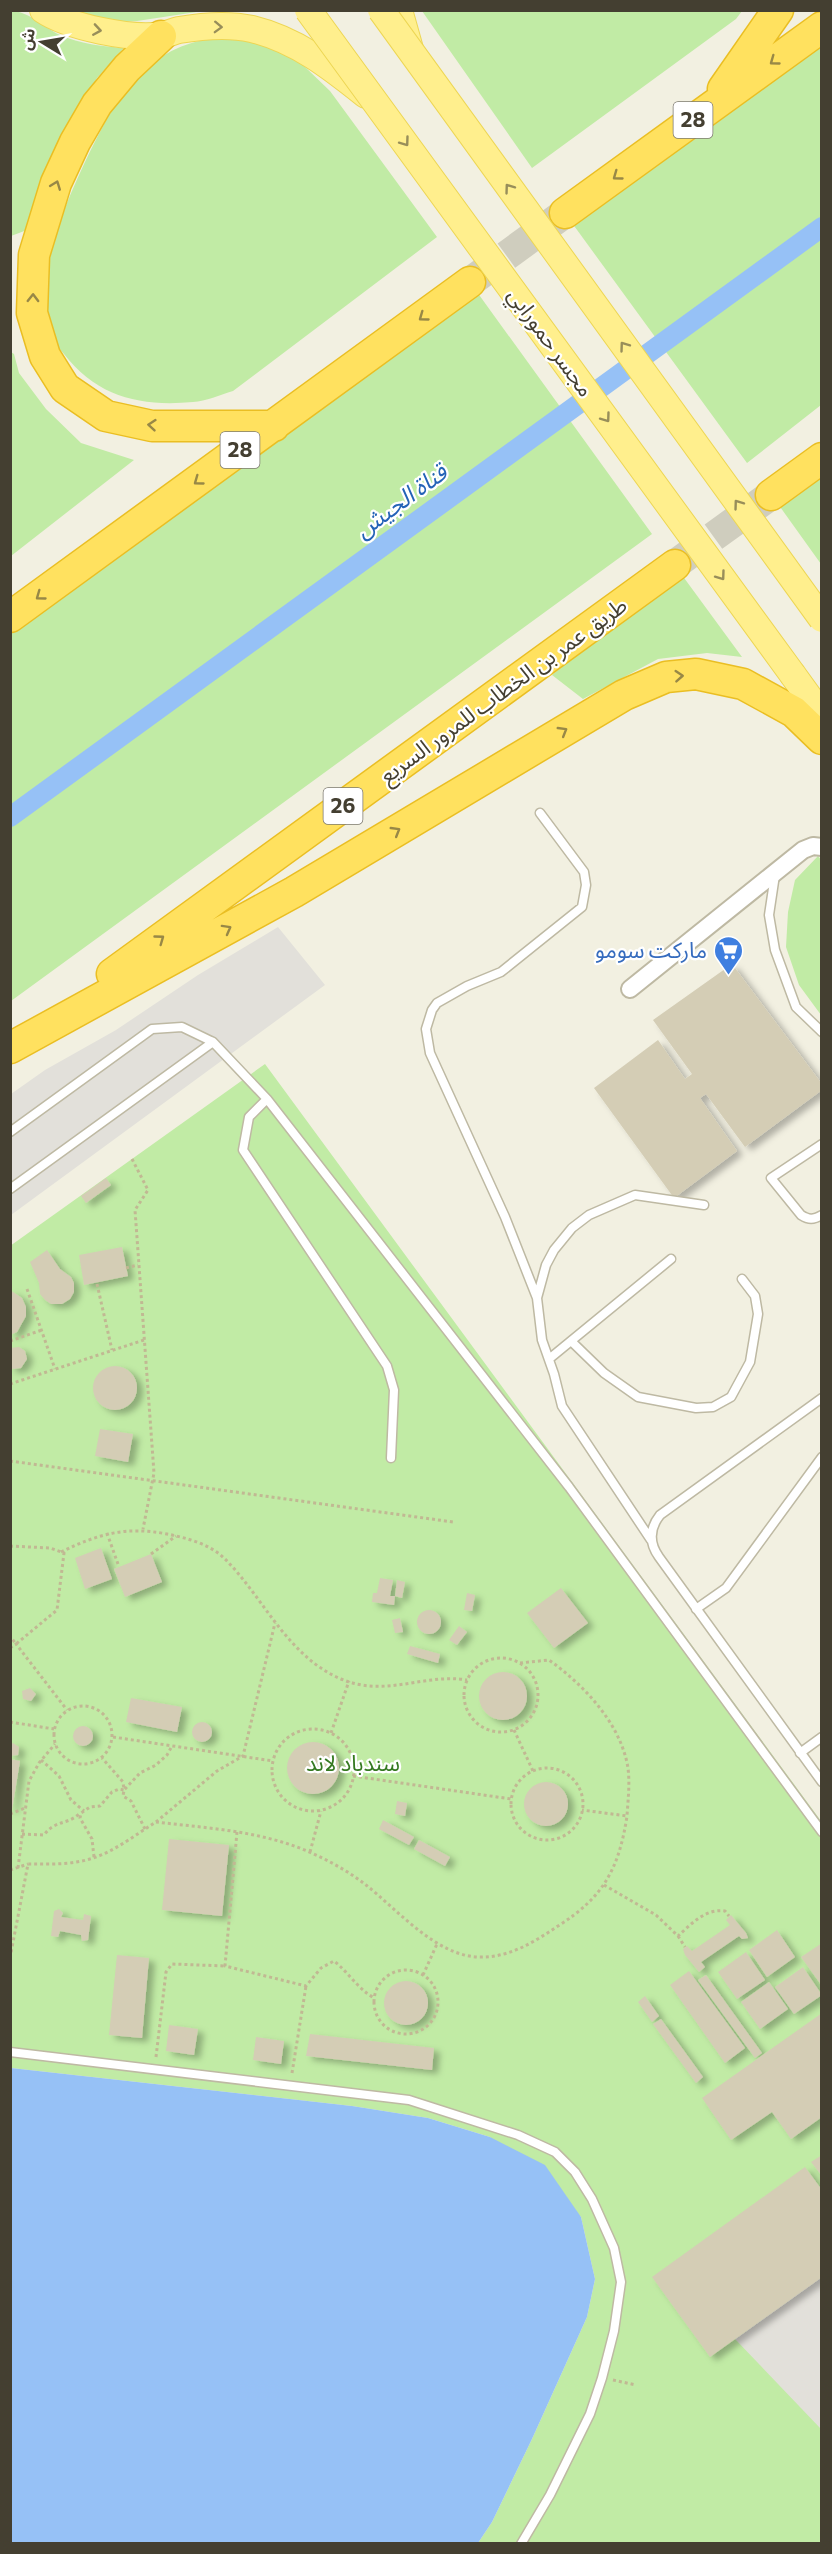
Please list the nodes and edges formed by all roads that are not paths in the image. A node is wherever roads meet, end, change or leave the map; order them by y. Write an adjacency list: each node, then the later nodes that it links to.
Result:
1 (43, 10): 7 (main road, one-way to 7)
2 (308, 10): 9 (main road, مجسر حمورابي, bridge)
3 (381, 10): 8 (main road, bridge)
4 (399, 10): 8 (main road)
5 (778, 10): 10 (highway)
6 (822, 27): 10 (highway, 28, one-way to 10)
7 (161, 36): 9 (main road, one-way to 9, bridge); 13 (highway, one-way to 7)
8 (410, 50): 18 (main road, one-way to 8, bridge)
9 (380, 106): 19 (main road, مجسر حمورابي, one-way to 19, bridge)
10 (710, 108): 11 (highway, 28, one-way to 11)
11 (565, 213)
12 (470, 282): 13 (highway, 28, one-way to 13)
13 (274, 426): 17 (highway, 28, one-way to 17)
14 (822, 458): 15 (highway)
15 (771, 495)
16 (675, 565): 27 (highway, طريق عمر بن الخطاب للمرور السريع / 26, one-way to 16)
17 (10, 617)
18 (822, 619)
19 (822, 715)
20 (822, 739): 27 (highway, one-way to 20)
21 (540, 813): 36 (lane)
22 (822, 847): 23 (street)
23 (775, 874): 24 (street); 25 (lane)
24 (630, 989)
25 (822, 1032)
26 (213, 1042): 28 (lane); 29 (lane); 31 (lane)
27 (10, 1048)
28 (267, 1099): 41 (lane); 47 (lane)
29 (10, 1132)
30 (822, 1144): 33 (lane)
31 (10, 1189)
32 (704, 1205): 36 (lane)
33 (822, 1215)
34 (671, 1259): 37 (lane)
35 (742, 1279): 37 (lane)
36 (537, 1298): 38 (lane)
37 (571, 1341): 38 (lane)
38 (549, 1359): 42 (lane)
39 (822, 1398): 42 (lane)
40 (822, 1457): 43 (lane)
41 (390, 1458)
42 (651, 1541): 43 (lane)
43 (696, 1609): 45 (lane)
44 (822, 1737): 45 (lane)
45 (800, 1753): 46 (lane)
46 (822, 1782)
47 (822, 1832)
48 (10, 2052): 49 (lane)
49 (521, 2544)

